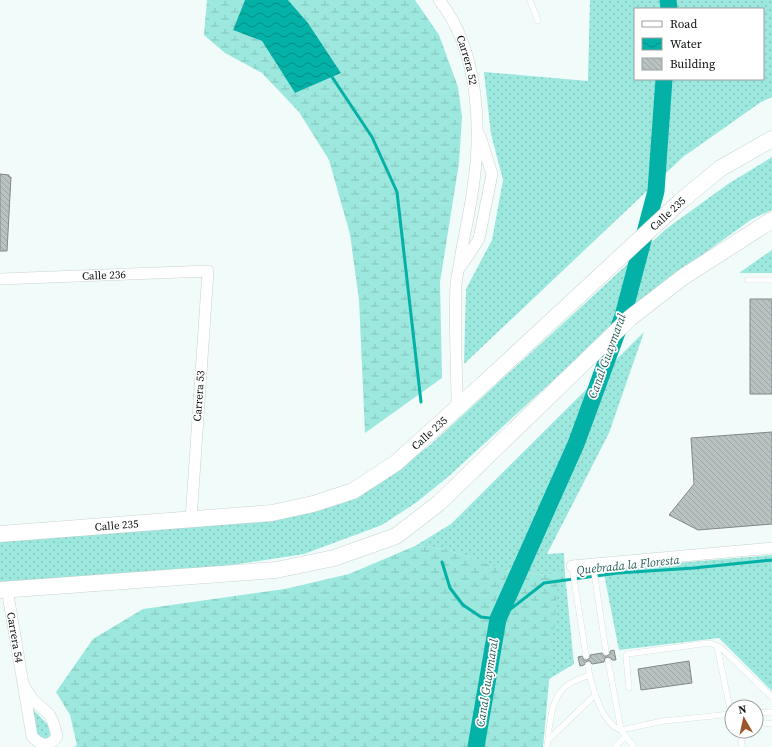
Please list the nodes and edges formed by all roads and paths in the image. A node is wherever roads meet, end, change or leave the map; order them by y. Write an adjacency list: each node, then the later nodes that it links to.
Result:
1 (439, 0): 4 (street, Carrera 52)
2 (530, 0): 3 (lane)
3 (538, 21)
4 (477, 127): 7 (street, Carrera 52); 8 (street, Carrera 52)
5 (772, 139): 15 (main road, Calle 235)
6 (772, 220): 22 (main road)
7 (464, 236): 8 (street); 9 (street, Carrera 52)
8 (479, 239): 9 (street, Carrera 52)
9 (458, 270): 14 (street, Carrera 52)
10 (208, 271): 11 (street, Calle 236); 17 (street, Carrera 53)
11 (0, 279)
12 (748, 280): 13 (lane)
13 (772, 280)
14 (457, 370): 15 (street); 16 (street, Carrera 52)
15 (479, 388): 16 (main road, Calle 235)
16 (457, 408): 17 (main road, Calle 235)
17 (191, 520): 18 (main road, Calle 235)
18 (0, 534)
19 (772, 548): 20 (street)
20 (593, 565): 21 (street); 24 (lane)
21 (572, 566): 25 (lane)
22 (3, 589): 29 (street, Carrera 54)
23 (717, 646): 30 (lane); 32 (lane); 33 (lane)
24 (606, 652)
25 (586, 656)
26 (608, 661): 35 (lane)
27 (588, 665): 28 (lane)
28 (589, 675): 31 (lane); 37 (lane)
29 (24, 686): 29 (street, Carrera 54)
30 (629, 688)
31 (595, 695): 35 (lane); 37 (lane)
32 (772, 697)
33 (728, 699)
34 (724, 715): 35 (lane)
35 (621, 730): 36 (lane)
36 (625, 737): 39 (lane); 40 (lane)
37 (548, 740): 38 (lane)
38 (547, 747)
39 (614, 747)
40 (634, 747)

